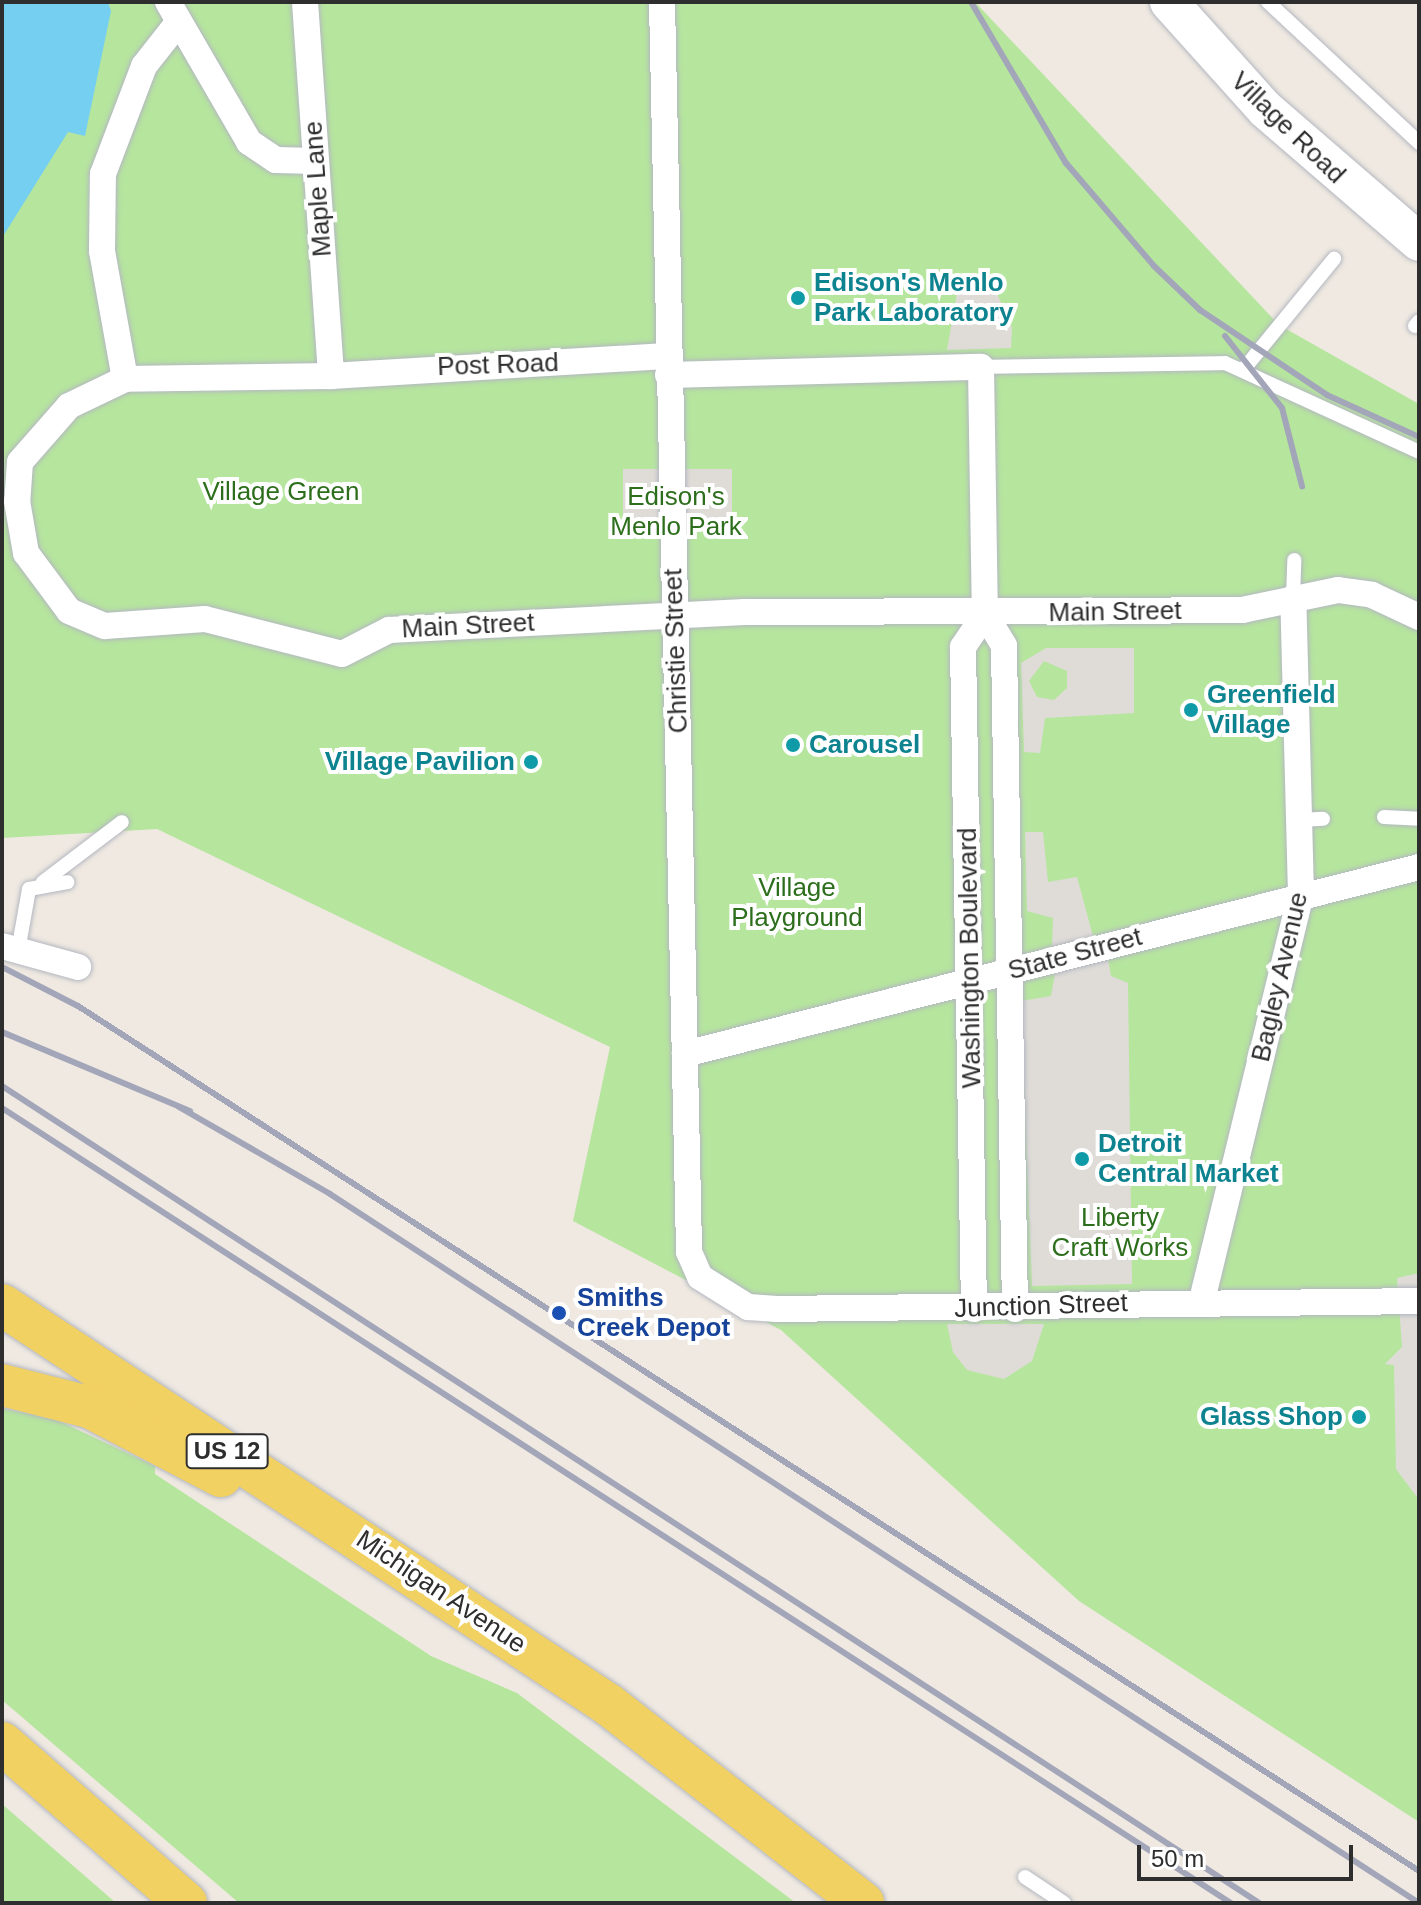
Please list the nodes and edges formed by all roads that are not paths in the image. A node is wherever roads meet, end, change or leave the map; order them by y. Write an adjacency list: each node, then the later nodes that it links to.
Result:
1 (305, 2): 7 (street, Maple Lane)
2 (662, 2): 10 (street, Christie Street)
3 (1169, 2): 8 (street, Village Road)
4 (1268, 2): 6 (lane)
5 (173, 13): 7 (street); 14 (street)
6 (1419, 143)
7 (316, 161): 13 (street, Maple Lane)
8 (1419, 242)
9 (1334, 259): 12 (lane)
10 (667, 365): 11 (street, Post Road); 13 (street, Post Road); 19 (street, Christie Street)
11 (981, 367): 12 (lane); 18 (street, Washington Boulevard)
12 (1243, 370): 15 (lane)
13 (331, 376): 14 (street, Main Street)
14 (125, 379): 19 (street, Main Street)
15 (1419, 452)
16 (1294, 560): 17 (lane)
17 (1293, 598): 18 (street, Main Street); 20 (street, Main Street); 27 (street, Bagley Avenue)
18 (985, 614): 19 (street, Main Street); 30 (street, Washington Boulevard); 31 (street, Washington Boulevard)
19 (675, 615): 32 (street, Christie Street)
20 (1419, 617)
21 (1384, 817): 22 (lane)
22 (1419, 819)
23 (122, 822): 25 (lane)
24 (1419, 867): 27 (street, State Street)
25 (43, 882): 26 (lane); 28 (lane)
26 (67, 882)
27 (1301, 894): 30 (street, State Street); 34 (street, Bagley Avenue)
28 (10, 948): 29 (street)
29 (78, 967)
30 (1006, 972): 31 (street, State Street); 38 (street, Washington Boulevard)
31 (968, 980): 32 (street, State Street); 37 (street, Washington Boulevard)
32 (685, 1054): 33 (street, Christie Street)
33 (689, 1252): 37 (street, Junction Street)
34 (1202, 1300): 35 (street, Junction Street); 38 (street, Junction Street)
35 (1419, 1301)
36 (2, 1305): 40 (main road, Michigan Avenue / US 12)
37 (974, 1309): 38 (street, Junction Street)
38 (1015, 1309)
39 (2, 1385): 40 (main road)
40 (451, 1597): 45 (main road, Michigan Avenue / US 12)
41 (2, 1743): 44 (main road)
42 (1025, 1877): 43 (lane)
43 (1050, 1897): 46 (lane)
44 (186, 1903)
45 (863, 1903)
46 (1064, 1903)

